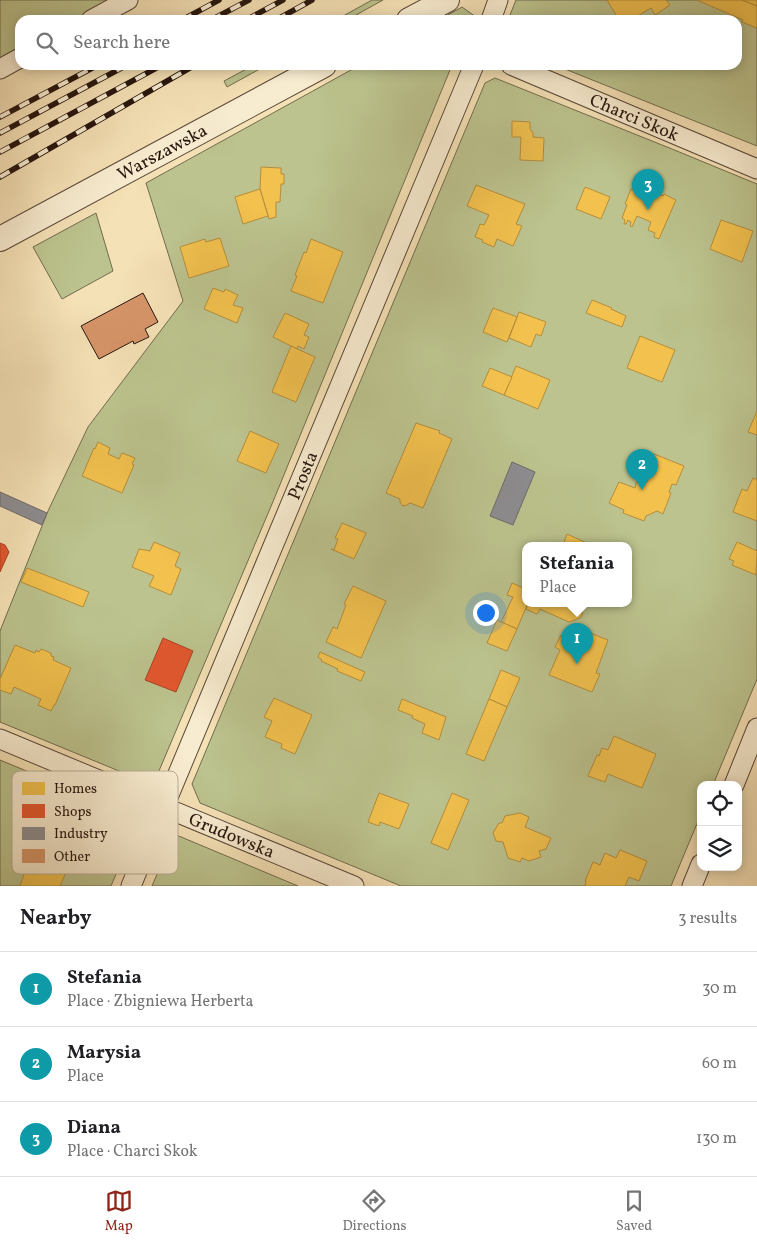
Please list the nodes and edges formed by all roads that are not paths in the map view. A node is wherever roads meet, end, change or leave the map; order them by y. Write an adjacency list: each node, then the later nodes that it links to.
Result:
1 (128, 0): 4 (street)
2 (447, 0): 5 (street)
3 (498, 0): 6 (street)
4 (100, 15)
5 (418, 15)
6 (493, 15)
7 (15, 61): 8 (street)
8 (0, 69)
9 (315, 70): 13 (street, Warszawska)
10 (472, 70): 17 (street, Prosta)
11 (523, 70): 12 (street, Charci Skok)
12 (757, 169)
13 (0, 240)
14 (757, 728): 18 (street)
15 (0, 739): 16 (street, Grudowska)
16 (76, 771)
17 (178, 774)
18 (736, 781)
19 (178, 814): 23 (street, Grudowska)
20 (698, 871): 24 (street)
21 (136, 874): 22 (street, Prosta)
22 (131, 886)
23 (354, 886)
24 (692, 886)

